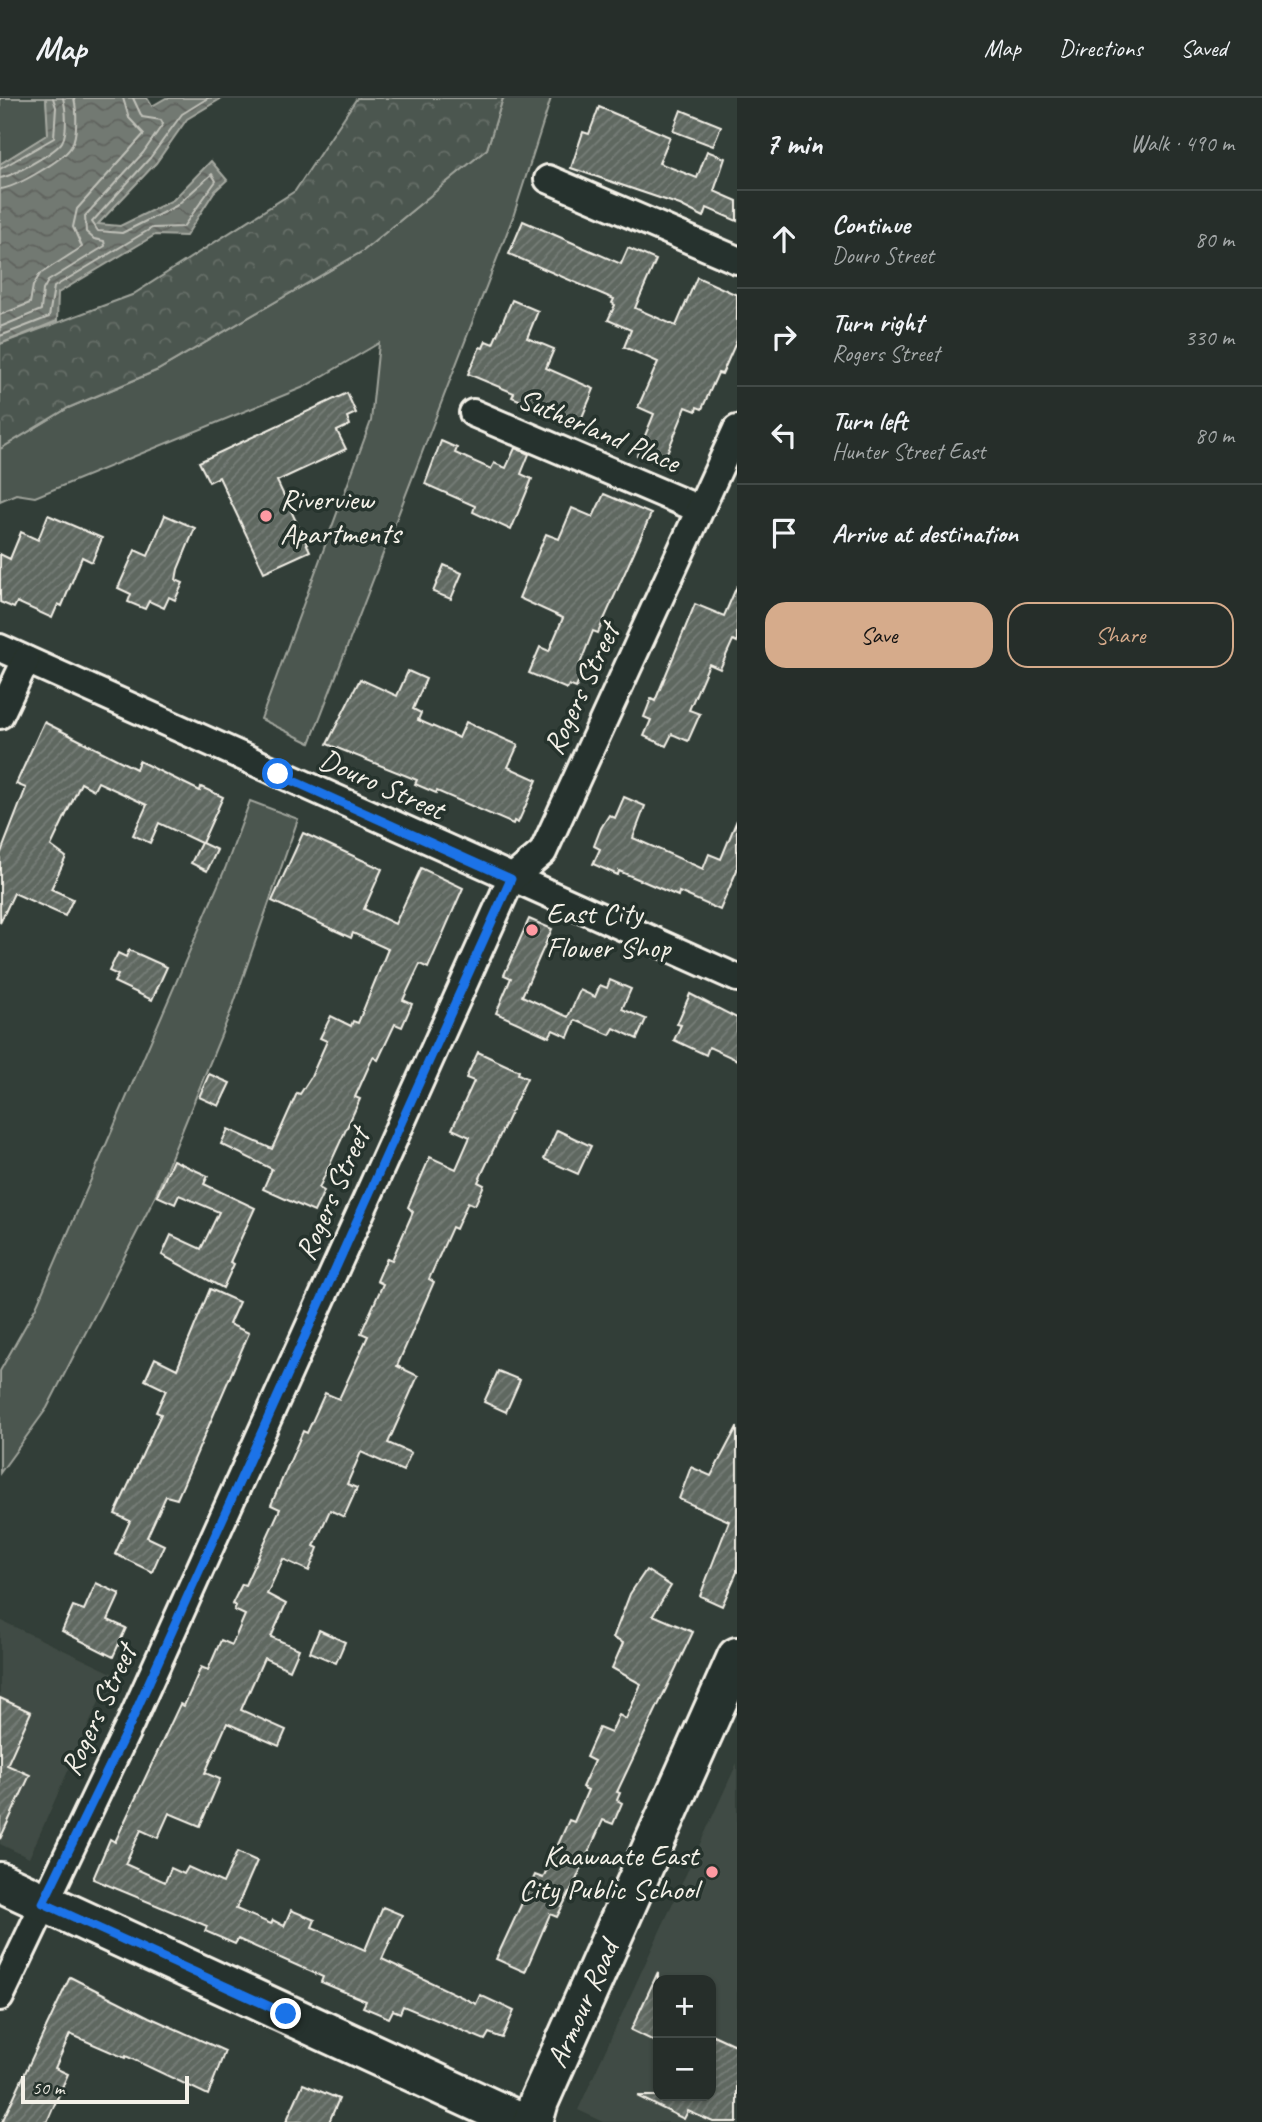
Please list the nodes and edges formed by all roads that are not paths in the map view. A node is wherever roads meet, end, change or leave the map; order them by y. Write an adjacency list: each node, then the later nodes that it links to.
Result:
1 (548, 179): 2 (street)
2 (737, 260)
3 (473, 413): 5 (street, Sutherland Place)
4 (737, 429): 5 (street, Rogers Street)
5 (699, 509): 9 (street, Rogers Street)
6 (0, 648): 7 (street, Douro Street)
7 (26, 660): 8 (street); 9 (street, Douro Street)
8 (0, 715)
9 (511, 879): 10 (street, Douro Street); 13 (street, Rogers Street)
10 (737, 978)
11 (737, 1657): 16 (main road, Armour Road)
12 (0, 1882): 13 (main road)
13 (43, 1903): 14 (street, Rogers Street); 15 (main road)
14 (0, 1997)
15 (520, 2122)
16 (533, 2122)

